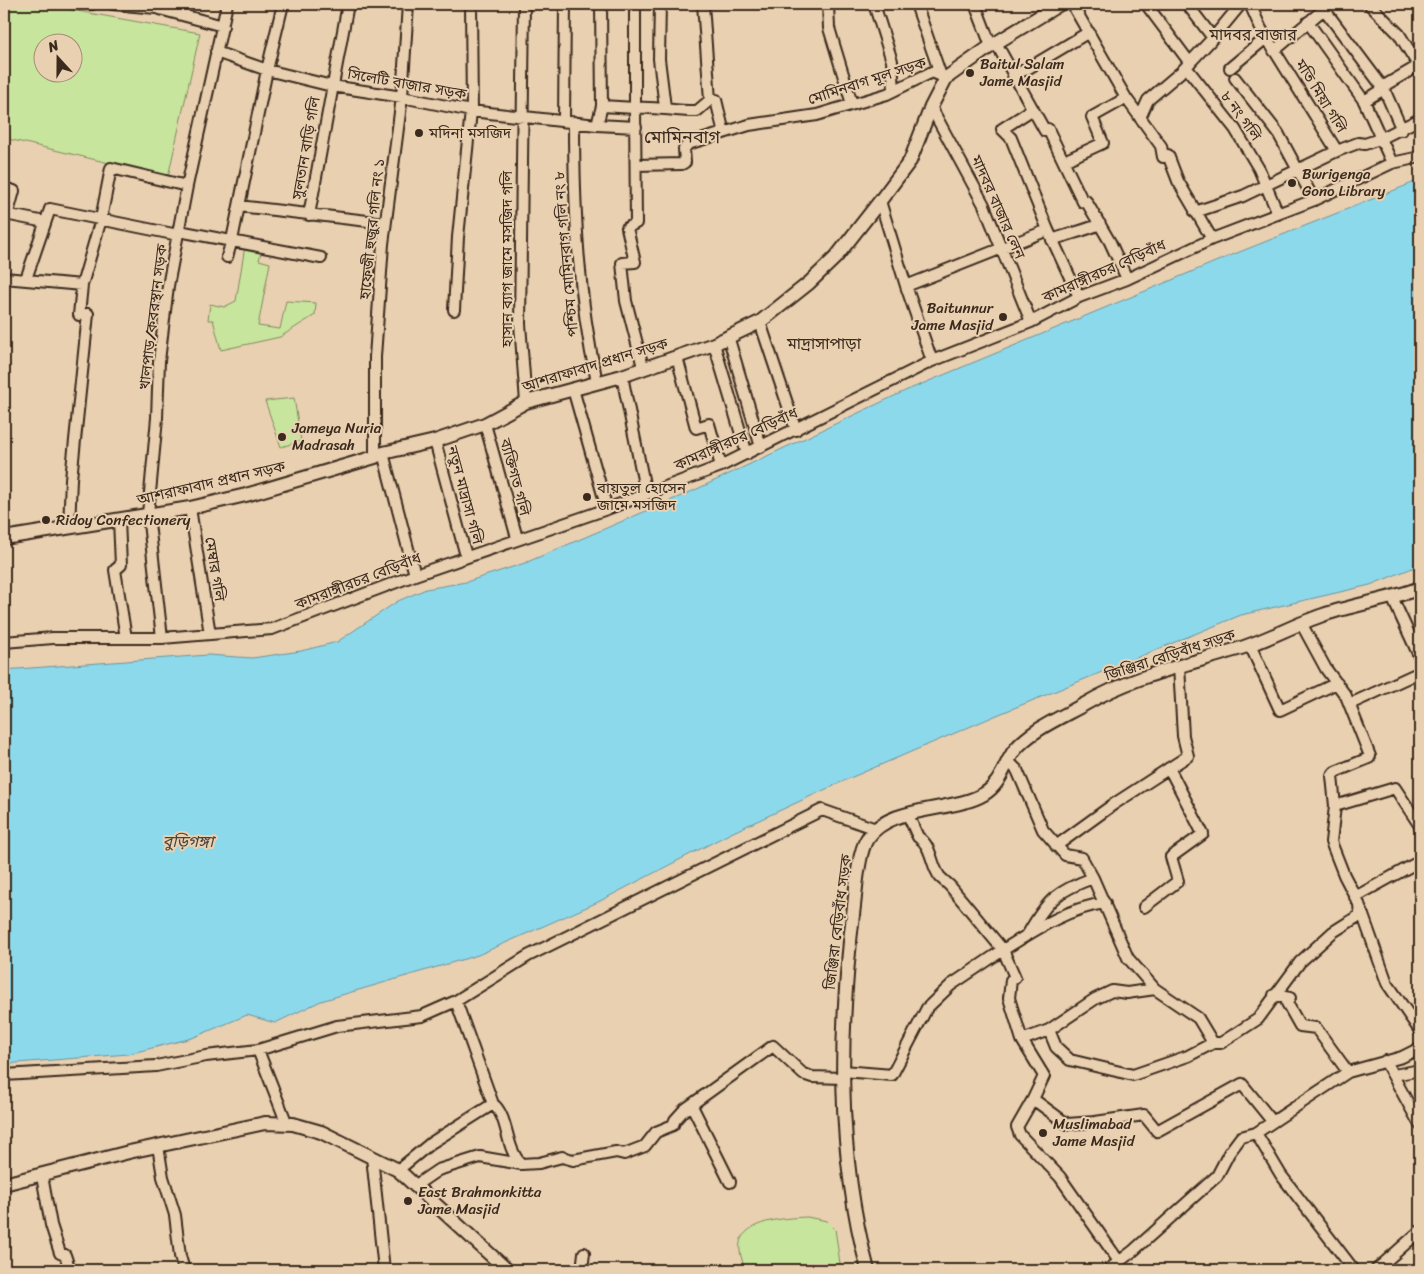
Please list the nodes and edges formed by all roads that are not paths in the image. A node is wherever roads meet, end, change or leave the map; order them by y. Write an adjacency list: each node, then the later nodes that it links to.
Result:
1 (78, 4): 2 (street)
2 (90, 4)
3 (114, 4): 27 (street)
4 (185, 4): 29 (street)
5 (227, 4): 31 (street, খালপাড়/কবরস্থান সড়ক)
6 (283, 4): 40 (street)
7 (348, 4): 43 (street, সুলতান বাড়ি গলি)
8 (408, 4): 46 (street, হাফেজী হুজুর গলি নং ১)
9 (471, 4): 56 (street)
10 (524, 4): 57 (street, হাসান ব্যাগ জামে মসজিদ গলি)
11 (565, 4): 60 (street, পশ্চিম মোমিনবাগ গলি নং ৮)
12 (601, 4): 51 (street)
13 (635, 4): 53 (street)
14 (660, 4): 54 (street)
15 (703, 4): 48 (street)
16 (828, 4): 50 (street)
17 (874, 4): 45 (street)
18 (916, 4): 42 (street)
19 (976, 4): 35 (street)
20 (1060, 4): 35 (street, আশরাফাবাদ প্রধান সড়ক)
21 (1072, 4): 32 (street)
22 (1146, 4): 39 (street, ৮ নং গলি)
23 (1186, 4): 33 (street)
24 (1241, 4): 33 (street)
25 (1250, 4): 34 (street, মতি মিয়া গলি)
26 (1369, 4): 38 (street)
27 (156, 6): 29 (street)
28 (1327, 6): 30 (street); 44 (street)
29 (183, 15): 31 (street)
30 (1308, 22): 36 (street); 49 (street)
31 (223, 26): 37 (street, খালপাড়/কবরস্থান সড়ক)
32 (1089, 32): 41 (street); 47 (street)
33 (1213, 38): 39 (street)
34 (1266, 38): 36 (street, মতি মিয়া গলি); 71 (street)
35 (994, 44): 41 (street); 42 (street, আশরাফাবাদ প্রধান সড়ক)
36 (1274, 51): 66 (street, মতি মিয়া গলি)
37 (216, 52): 40 (street, সিলেটি বাজার সড়ক); 72 (street, খালপাড়/কবরস্থান সড়ক)
38 (1419, 64): 44 (street)
39 (1188, 65): 58 (street); 73 (street, ৮ নং গলি)
40 (267, 70): 43 (street, সিলেটি বাজার সড়ক); 79 (street)
41 (1013, 75): 55 (street)
42 (944, 77): 45 (street, মোমিনবাগ মূল সড়ক); 52 (street, আশরাফাবাদ প্রধান সড়ক)
43 (332, 86): 46 (street, সিলেটি বাজার সড়ক); 80 (street, সুলতান বাড়ি গলি)
44 (1383, 88): 49 (street); 63 (street)
45 (894, 90): 50 (street, মোমিনবাগ মূল সড়ক)
46 (402, 97): 56 (street, সিলেটি বাজার সড়ক); 83 (street, হাফেজী হুজুর গলি নং ১)
47 (1126, 98): 58 (street); 68 (street)
48 (710, 100): 54 (street); 64 (street)
49 (1364, 101): 65 (street)
50 (852, 104): 64 (street, মোমিনবাগ মূল সড়ক)
51 (602, 106): 53 (street); 61 (street)
52 (931, 107): 76 (street, আশরাফাবাদ প্রধান সড়ক); 89 (street, মাদবর বাজার লেন)
53 (635, 108): 54 (street); 62 (street)
54 (665, 108)
55 (1033, 109): 68 (street); 86 (street)
56 (472, 111): 57 (street, সিলেটি বাজার সড়ক); 98 (street)
57 (523, 116): 60 (street, সিলেটি বাজার সড়ক); 109 (street, হাসান ব্যাগ জামে মসজিদ গলি)
58 (1140, 118): 77 (street)
59 (1420, 119): 63 (street)
60 (569, 122): 61 (street, সিলেটি বাজার সড়ক); 107 (street, পশ্চিম মোমিনবাগ গলি নং ৮)
61 (597, 125): 62 (street)
62 (636, 127): 70 (street)
63 (1402, 130): 65 (street)
64 (724, 133): 70 (street, মোমিনবাগ মূল সড়ক)
65 (1382, 138): 66 (street); 69 (street)
66 (1337, 151): 71 (street)
67 (1420, 157): 69 (street, কামরাঙ্গীরচর বেড়িবাঁধ)
68 (1064, 161): 84 (street)
69 (1392, 163): 75 (street, কামরাঙ্গীরচর বেড়িবাঁধ)
70 (636, 165): 105 (street)
71 (1299, 169): 73 (street); 75 (street)
72 (187, 186): 81 (street); 85 (street, খালপাড়/কবরস্থান সড়ক)
73 (1266, 186): 77 (street); 78 (street, ৮ নং গলি)
74 (4, 188): 82 (street)
75 (1314, 200): 78 (street, কামরাঙ্গীরচর বেড়িবাঁধ)
76 (880, 201): 96 (street); 99 (street, আশরাফাবাদ প্রধান সড়ক)
77 (1195, 212): 87 (street)
78 (1278, 214): 87 (street, কামরাঙ্গীরচর বেড়িবাঁধ)
79 (238, 215): 80 (street); 88 (street)
80 (308, 215): 83 (street)
81 (101, 219): 82 (street); 85 (street); 95 (street)
82 (45, 222): 93 (street)
83 (385, 224): 115 (street, হাফেজী হুজুর গলি নং ১)
84 (1100, 224): 86 (street); 94 (street)
85 (178, 233): 88 (street); 120 (street, খালপাড়/কবরস্থান সড়ক)
86 (1050, 235): 89 (street); 97 (street)
87 (1212, 239): 94 (street, কামরাঙ্গীরচর বেড়িবাঁধ)
88 (232, 240): 90 (street); 91 (street)
89 (1000, 247): 96 (street); 100 (street, মাদবর বাজার লেন)
90 (227, 257)
91 (321, 258)
92 (4, 278): 93 (street)
93 (26, 279): 95 (street)
94 (1127, 279): 97 (street, কামরাঙ্গীরচর বেড়িবাঁধ)
95 (82, 286): 122 (street)
96 (906, 286): 104 (street)
97 (1079, 297): 100 (street, কামরাঙ্গীরচর বেড়িবাঁধ)
98 (454, 310)
99 (760, 322): 101 (street, আশরাফাবাদ প্রধান সড়ক); 111 (street)
100 (1030, 322): 104 (street, কামরাঙ্গীরচর বেড়িবাঁধ)
101 (728, 336): 102 (street, আশরাফাবাদ প্রধান সড়ক); 113 (street)
102 (714, 344): 103 (street, আশরাফাবাদ প্রধান সড়ক); 114 (street)
103 (677, 356): 105 (street, আশরাফাবাদ প্রধান সড়ক); 116 (street)
104 (932, 361): 111 (street, কামরাঙ্গীরচর বেড়িবাঁধ)
105 (643, 367): 106 (street, আশরাফাবাদ প্রধান সড়ক)
106 (622, 376): 107 (street, আশরাফাবাদ প্রধান সড়ক); 117 (street)
107 (597, 382): 108 (street, আশরাফাবাদ প্রধান সড়ক)
108 (573, 389): 109 (street, আশরাফাবাদ প্রধান সড়ক); 119 (street)
109 (526, 402): 110 (street, আশরাফাবাদ প্রধান সড়ক)
110 (485, 424): 112 (street, আশরাফাবাদ প্রধান সড়ক); 124 (street, ব্যক্তিগত গলি)
111 (796, 430): 113 (street, কামরাঙ্গীরচর বেড়িবাঁধ)
112 (435, 441): 115 (street, আশরাফাবাদ প্রধান সড়ক); 125 (street, নতুন মাদ্রাসা গলি)
113 (761, 447): 114 (street, কামরাঙ্গীরচর বেড়িবাঁধ)
114 (746, 454): 116 (street, কামরাঙ্গীরচর বেড়িবাঁধ)
115 (379, 455): 118 (street, আশরাফাবাদ প্রধান সড়ক); 126 (street, হাফেজী হুজুর গলি নং ১)
116 (720, 466): 117 (street, কামরাঙ্গীরচর বেড়িবাঁধ)
117 (646, 494): 119 (street, কামরাঙ্গীরচর বেড়িবাঁধ)
118 (190, 508): 120 (street, আশরাফাবাদ প্রধান সড়ক); 130 (street, মেম্বার গলি)
119 (607, 509): 124 (street, কামরাঙ্গীরচর বেড়িবাঁধ)
120 (148, 514): 121 (street, আশরাফাবাদ প্রধান সড়ক); 132 (street, খালপাড়/কবরস্থান সড়ক)
121 (119, 520): 122 (street, আশরাফাবাদ প্রধান সড়ক); 131 (street)
122 (69, 528): 123 (street, আশরাফাবাদ প্রধান সড়ক)
123 (4, 538)
124 (517, 538): 125 (street, কামরাঙ্গীরচর বেড়িবাঁধ)
125 (466, 556): 126 (street, কামরাঙ্গীরচর বেড়িবাঁধ)
126 (415, 574): 130 (street, কামরাঙ্গীরচর বেড়িবাঁধ)
127 (1420, 588): 128 (street, জিঞ্জিরা বেড়িবাঁধ সড়ক)
128 (1392, 597): 129 (street, জিঞ্জিরা বেড়িবাঁধ সড়ক); 135 (street)
129 (1302, 623): 134 (street, জিঞ্জিরা বেড়িবাঁধ সড়ক); 138 (street)
130 (210, 634): 132 (street, কামরাঙ্গীরচর বেড়িবাঁধ)
131 (126, 638): 132 (street, কামরাঙ্গীরচর বেড়িবাঁধ); 133 (street, কামরাঙ্গীরচর বেড়িবাঁধ)
132 (162, 638)
133 (4, 642)
134 (1250, 645): 136 (street, জিঞ্জিরা বেড়িবাঁধ সড়ক); 138 (street)
135 (1420, 658)
136 (1179, 666): 140 (street, জিঞ্জিরা বেড়িবাঁধ সড়ক); 141 (street)
137 (1420, 672): 139 (street)
138 (1337, 683): 139 (street)
139 (1350, 704): 142 (street)
140 (1009, 762): 143 (street, জিঞ্জিরা বেড়িবাঁধ সড়ক); 146 (street)
141 (1169, 768): 146 (street); 151 (street)
142 (1335, 806): 144 (street); 149 (street)
143 (908, 815): 145 (street, জিঞ্জিরা বেড়িবাঁধ সড়ক); 153 (street)
144 (1420, 826)
145 (876, 829): 156 (street); 167 (street, জিঞ্জিরা বেড়িবাঁধ সড়ক)
146 (1056, 846): 148 (street)
147 (1420, 861): 149 (street)
148 (1093, 878): 150 (street); 152 (street)
149 (1357, 900): 155 (street); 158 (street)
150 (1105, 903): 152 (street); 154 (street)
151 (1144, 907)
152 (1028, 934): 153 (street)
153 (1002, 950): 159 (street); 167 (street)
154 (1154, 989): 157 (street); 160 (street)
155 (1274, 995): 160 (street); 165 (street)
156 (456, 1001): 162 (street); 170 (street)
157 (1049, 1030): 159 (street); 160 (street)
158 (1420, 1030)
159 (1022, 1040): 169 (street)
160 (1213, 1043)
161 (1420, 1048): 163 (street)
162 (258, 1050): 166 (street); 173 (street)
163 (1385, 1061): 165 (street); 168 (street)
164 (1420, 1070): 168 (street)
165 (1348, 1072): 172 (street)
166 (4, 1075)
167 (843, 1075): 171 (street); 192 (street, জিঞ্জিরা বেড়িবাঁধ সড়ক)
168 (1394, 1075): 174 (street)
169 (1033, 1099): 172 (street); 186 (street)
170 (493, 1104): 178 (street); 179 (street)
171 (692, 1106): 178 (street); 181 (street)
172 (1272, 1121): 175 (street)
173 (287, 1124): 176 (street); 177 (street)
174 (1420, 1125)
175 (1256, 1133): 186 (street); 194 (street)
176 (158, 1146): 180 (street); 188 (street)
177 (372, 1157): 179 (street); 189 (street)
178 (522, 1164): 183 (street)
179 (398, 1170): 183 (street)
180 (42, 1176): 182 (street); 187 (street)
181 (730, 1182)
182 (4, 1184)
183 (416, 1185): 190 (street)
184 (1420, 1231): 195 (street)
185 (584, 1253): 191 (street)
186 (1118, 1260): 193 (street)
187 (70, 1270)
188 (184, 1270)
189 (384, 1270)
190 (507, 1270)
191 (582, 1270)
192 (868, 1270)
193 (1108, 1270)
194 (1354, 1270)
195 (1376, 1270)

